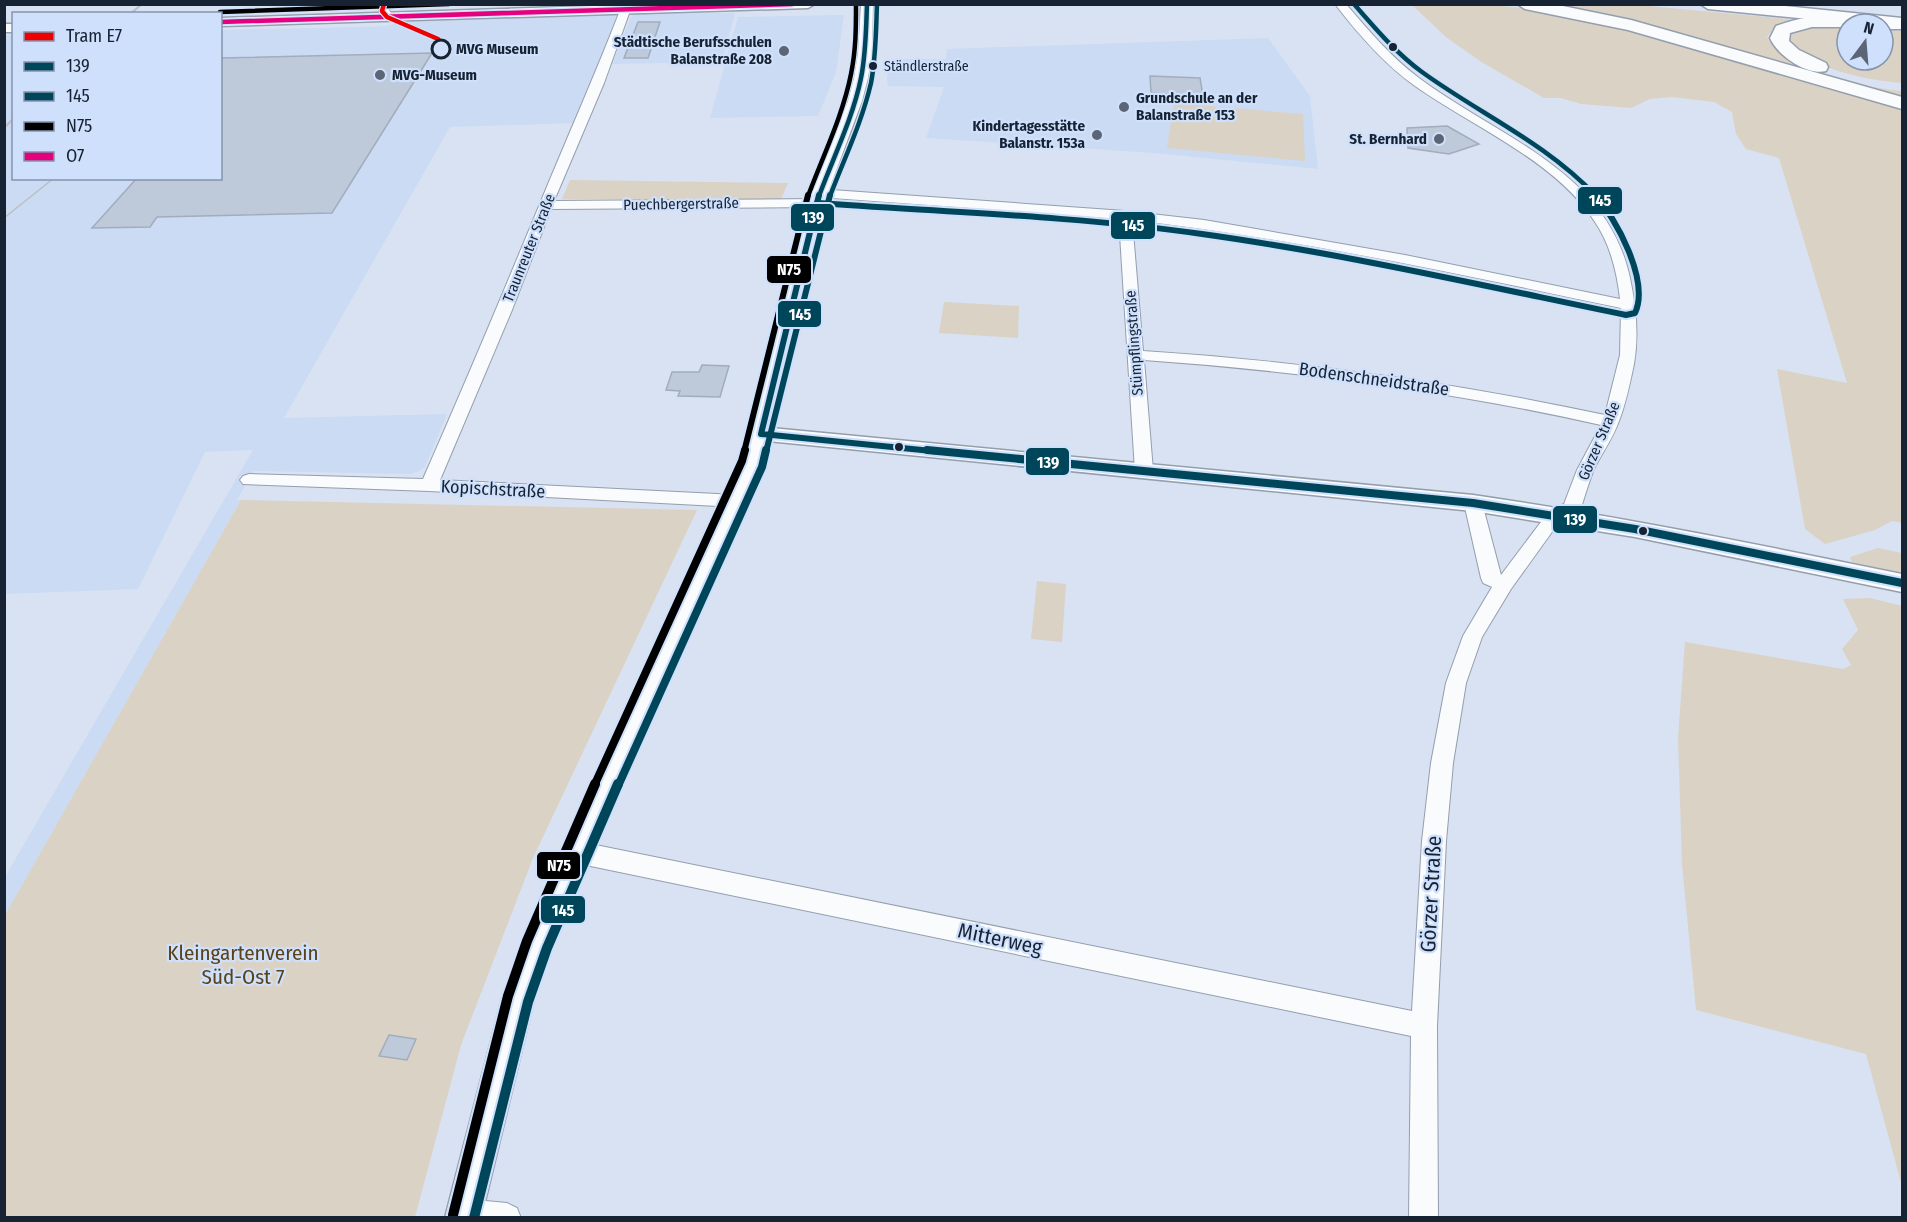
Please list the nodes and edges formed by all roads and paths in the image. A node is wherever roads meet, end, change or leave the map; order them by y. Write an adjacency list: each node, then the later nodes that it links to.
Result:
1 (548, 4): 10 (main road)
2 (808, 4): 9 (main road)
3 (867, 4): 17 (street)
4 (1340, 4): 20 (street, Görzer Straße)
5 (1526, 4): 16 (highway)
6 (1708, 4): 14 (highway)
7 (1788, 4): 11 (highway)
8 (1833, 4): 11 (highway)
9 (626, 8): 10 (main road); 18 (street, Traunreuter Straße)
10 (386, 10): 12 (main road); 13 (main road)
11 (1902, 14)
12 (222, 15)
13 (222, 22)
14 (1902, 23): 15 (highway)
15 (1902, 87)
16 (1902, 103)
17 (817, 198): 18 (street, Puechbergerstraße); 19 (street, Puechbergerstraße); 23 (street)
18 (546, 205): 26 (street, Traunreuter Straße)
19 (1125, 215): 20 (street, Puechbergerstraße); 21 (street, Stümpflingstraße)
20 (1628, 305): 22 (street, Görzer Straße)
21 (1134, 355): 22 (street, Bodenschneidstraße); 24 (street, Stümpflingstraße)
22 (1610, 422): 29 (street, Görzer Straße)
23 (761, 434): 24 (street); 27 (street)
24 (1144, 471): 28 (street)
25 (249, 480): 26 (street, Kopischstraße)
26 (429, 485): 27 (street, Kopischstraße)
27 (737, 501): 32 (street)
28 (1473, 503): 29 (street); 31 (street)
29 (1556, 514): 30 (street); 31 (street, Görzer Straße)
30 (1902, 583)
31 (1503, 584): 33 (street, Görzer Straße)
32 (576, 852): 33 (street, Mitterweg); 34 (street)
33 (1424, 1026): 36 (street, Görzer Straße)
34 (464, 1216): 35 (street)
35 (507, 1218)
36 (1423, 1218)

